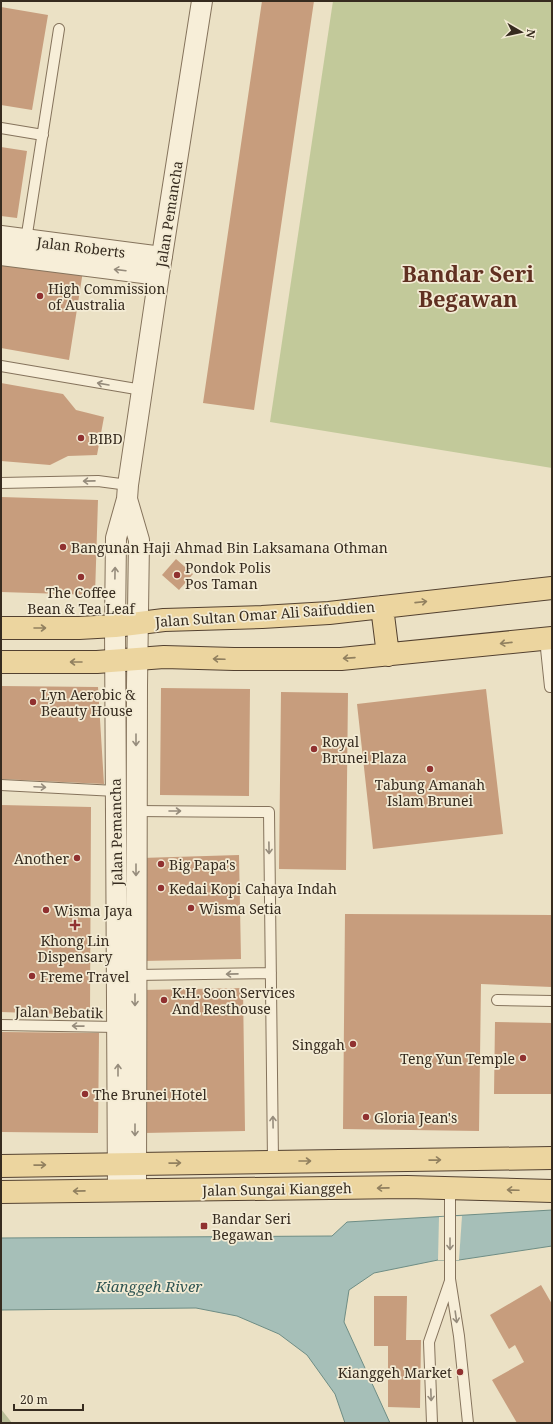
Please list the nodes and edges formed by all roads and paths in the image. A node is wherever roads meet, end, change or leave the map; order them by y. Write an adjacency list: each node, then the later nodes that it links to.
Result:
1 (202, 1): 8 (street, Jalan Pemancha)
2 (59, 29): 4 (lane)
3 (1, 128): 4 (lane)
4 (43, 135): 6 (lane)
5 (1, 236): 6 (street, Jalan Roberts)
6 (26, 240): 8 (street, Jalan Roberts)
7 (1, 255): 8 (street, Jalan Roberts, one-way to 7)
8 (160, 266): 10 (street, Jalan Pemancha)
9 (1, 366): 10 (lane, one-way to 9)
10 (142, 390): 12 (street, Jalan Pemancha)
11 (1, 483): 12 (lane, one-way to 11)
12 (127, 492): 15 (street, Jalan Pemancha); 16 (street, Jalan Pemancha, one-way to 12)
13 (552, 588): 14 (main road, Jalan Sultan Omar Ali Saifuddien, one-way to 13)
14 (382, 607): 15 (main road, Jalan Sultan Omar Ali Saifuddien); 19 (main road)
15 (138, 623): 16 (main road, Jalan Sultan Omar Ali Saifuddien); 20 (street, Jalan Pemancha)
16 (114, 626): 17 (main road, Jalan Sultan Omar Ali Saifuddien, one-way to 16); 21 (street, Jalan Pemancha)
17 (1, 628)
18 (548, 639): 19 (main road, one-way to 19); 23 (lane)
19 (388, 655): 20 (main road, one-way to 20)
20 (137, 659): 21 (main road); 26 (street, Jalan Pemancha, one-way to 26)
21 (115, 661): 22 (main road, one-way to 22); 25 (street, Jalan Pemancha)
22 (1, 662)
23 (550, 687)
24 (1, 785): 25 (lane, one-way to 25)
25 (116, 791): 32 (street, Jalan Pemancha)
26 (136, 811): 27 (lane, one-way to 27); 28 (street, Jalan Pemancha, one-way to 28)
27 (271, 973): 28 (lane, one-way to 28); 34 (lane, one-way to 27)
28 (135, 975): 35 (street, Jalan Pemancha, one-way to 35)
29 (497, 1000): 30 (lane)
30 (552, 1001)
31 (1, 1025): 32 (lane, Jalan Bebatik, one-way to 31)
32 (118, 1027): 35 (street, Jalan Pemancha, one-way to 32)
33 (552, 1158): 34 (main road, Jalan Sungai Kianggeh, one-way to 33)
34 (273, 1161): 35 (main road, Jalan Sungai Kianggeh, one-way to 34)
35 (127, 1164): 36 (main road, Jalan Sungai Kianggeh, one-way to 35); 37 (street, Jalan Pemancha)
36 (1, 1166)
37 (127, 1191): 39 (main road, Jalan Sungai Kianggeh, one-way to 39); 40 (main road, Jalan Sungai Kianggeh, one-way to 37)
38 (552, 1191): 40 (main road, Jalan Sungai Kianggeh, one-way to 40)
39 (1, 1192)
40 (450, 1199): 41 (lane, one-way to 41)
41 (450, 1279): 42 (lane, one-way to 42); 43 (lane, one-way to 43)
42 (432, 1423)
43 (468, 1423)

